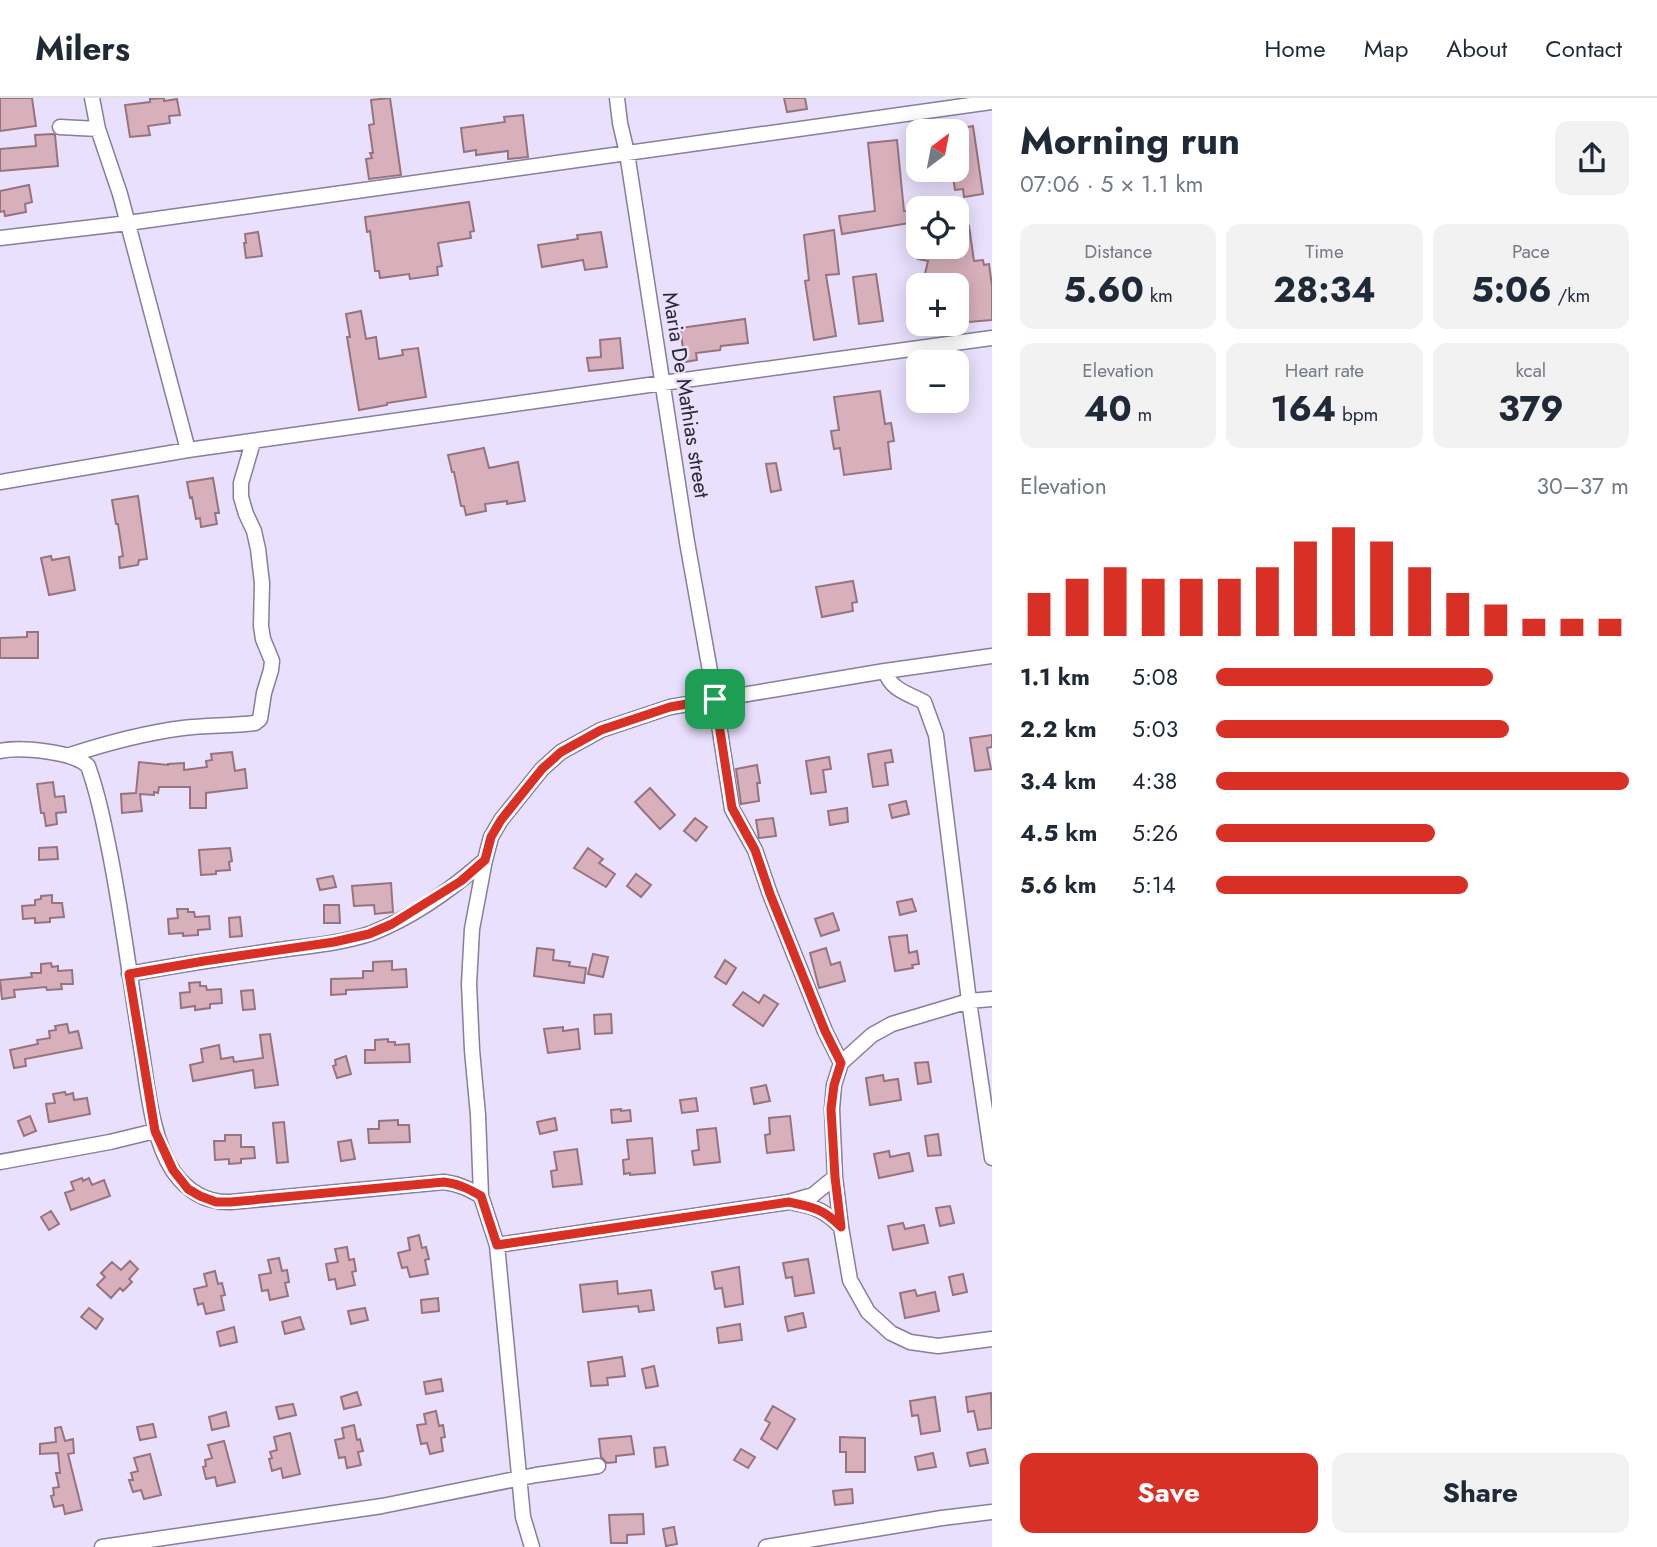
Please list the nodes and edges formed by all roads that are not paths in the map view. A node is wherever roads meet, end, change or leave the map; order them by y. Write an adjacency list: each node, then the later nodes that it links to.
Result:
1 (92, 98): 5 (street)
2 (617, 98): 6 (street, Maria De Mathias street)
3 (992, 102): 6 (street)
4 (60, 127): 5 (street)
5 (98, 129): 7 (street)
6 (627, 153): 7 (street); 10 (street, Maria De Mathias street)
7 (128, 223): 8 (street); 12 (street)
8 (0, 238)
9 (992, 338): 10 (street)
10 (663, 383): 11 (street); 16 (street, Maria De Mathias street)
11 (253, 442): 12 (street); 18 (street)
12 (188, 450): 13 (street)
13 (0, 482)
14 (992, 656): 15 (street)
15 (885, 671): 16 (street); 22 (street)
16 (715, 699): 19 (street); 23 (street, Maria De Mathias street)
17 (0, 751): 18 (street)
18 (71, 755): 20 (street)
19 (485, 860): 20 (street); 28 (street)
20 (129, 974): 24 (street)
21 (992, 999): 22 (street)
22 (970, 1001): 23 (street); 25 (street)
23 (841, 1063): 27 (street)
24 (155, 1131): 26 (street); 28 (street)
25 (992, 1158)
26 (0, 1162)
27 (835, 1177): 29 (street); 30 (street)
28 (481, 1196): 31 (street)
29 (789, 1202): 30 (street); 31 (street)
30 (841, 1227): 32 (street)
31 (497, 1245): 34 (street)
32 (992, 1339)
33 (598, 1466): 34 (street)
34 (520, 1479): 36 (street); 37 (street)
35 (992, 1512): 38 (street)
36 (102, 1547)
37 (532, 1547)
38 (766, 1547)

